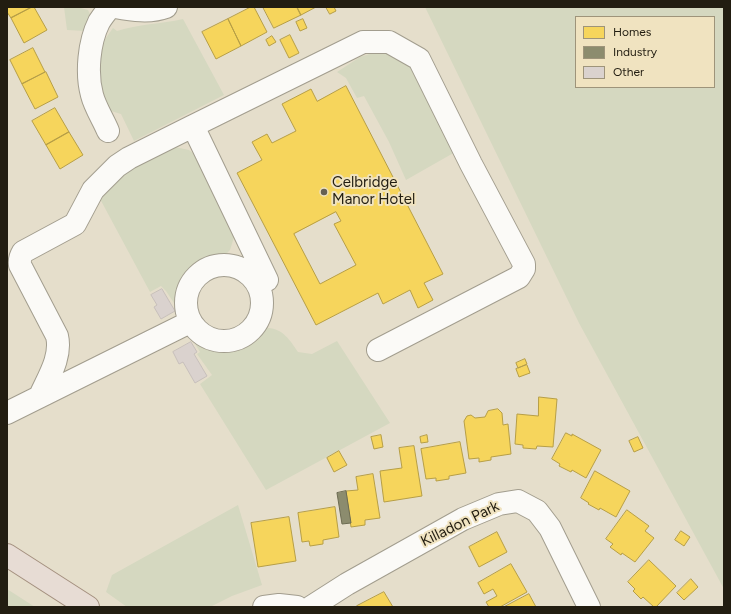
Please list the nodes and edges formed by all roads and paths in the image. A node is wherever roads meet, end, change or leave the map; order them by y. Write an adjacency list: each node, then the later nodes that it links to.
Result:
1 (110, 7): 5 (street)
2 (116, 7): 3 (street)
3 (166, 7)
4 (193, 126): 6 (street); 8 (street); 9 (street)
5 (108, 131)
6 (258, 284): 7 (street); 7 (street)
7 (190, 322): 9 (street)
8 (378, 350)
9 (40, 396): 10 (street)
10 (7, 413)
11 (7, 555): 12 (main road)
12 (88, 607)
13 (264, 607): 14 (street)
14 (297, 607)
15 (311, 607): 16 (street, Killadon Park)
16 (589, 607)

